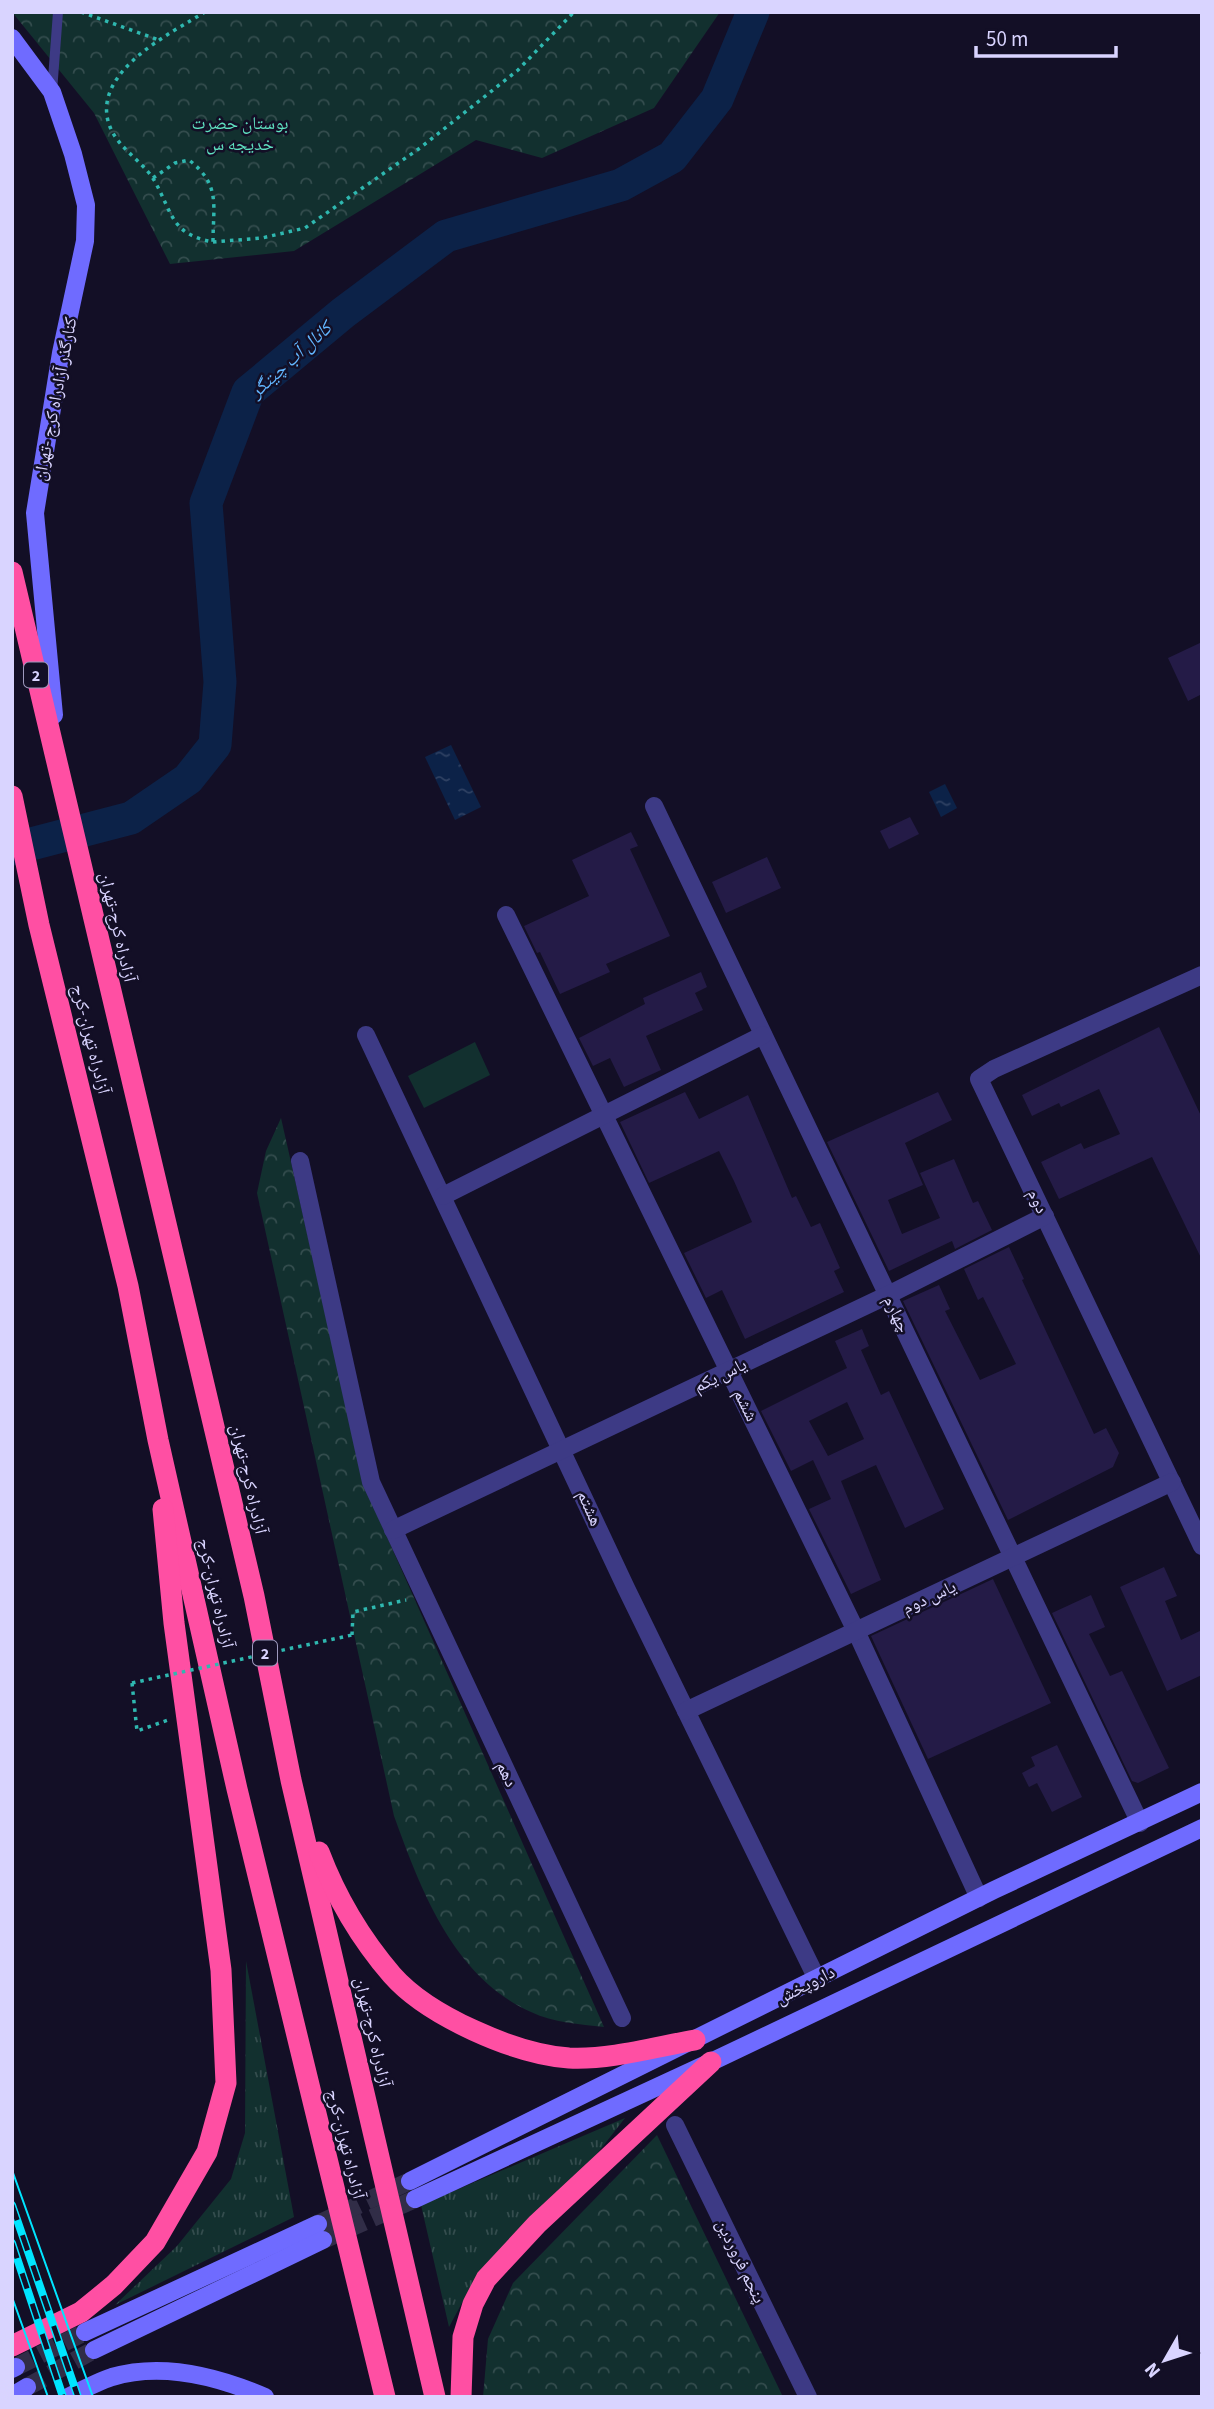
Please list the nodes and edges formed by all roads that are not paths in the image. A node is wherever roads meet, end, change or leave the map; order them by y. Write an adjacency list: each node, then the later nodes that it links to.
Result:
1 (58, 12): 3 (lane)
2 (12, 38): 3 (street, کنارگذر آزادراه کرج -تهران)
3 (52, 92): 5 (street, کنارگذر آزادراه کرج -تهران)
4 (12, 572): 5 (highway, آزادراه کرج-تهران / 2)
5 (60, 778): 26 (highway, آزادراه کرج-تهران / 2)
6 (12, 796): 18 (highway, آزادراه تهران-کرج)
7 (654, 806): 11 (street, چهارم)
8 (506, 915): 12 (street, ششم)
9 (1202, 975): 15 (street, دوم)
10 (366, 1035): 14 (street, هشتم)
11 (763, 1035): 12 (street); 16 (street, چهارم)
12 (604, 1115): 14 (street); 17 (street, ششم)
13 (300, 1161): 21 (street, دهم)
14 (443, 1196): 19 (street, هشتم)
15 (1045, 1216): 16 (street, یاس یکم); 20 (street, دوم)
16 (888, 1295): 17 (street, یاس یکم); 23 (street, چهارم)
17 (729, 1370): 19 (street, یاس یکم); 24 (street, ششم)
18 (158, 1440): 40 (highway); 43 (highway, آزادراه تهران-کرج)
19 (564, 1450): 21 (street, یاس یکم); 25 (street, هشتم)
20 (1172, 1482): 22 (street, دوم); 23 (street, یاس دوم)
21 (393, 1530): 32 (street, دهم)
22 (1202, 1546)
23 (1013, 1557): 24 (street, یاس دوم); 28 (street, چهارم)
24 (856, 1631): 25 (street, یاس دوم); 30 (street, ششم)
25 (686, 1711): 31 (street, هشتم)
26 (291, 1780): 33 (highway); 44 (highway, آزادراه کرج-تهران / 2)
27 (1202, 1792): 28 (street, داروپخش)
28 (1139, 1823): 30 (street, داروپخش)
29 (1202, 1828): 34 (street, داروپخش)
30 (979, 1898): 31 (street, داروپخش)
31 (817, 1979): 33 (street, داروپخش)
32 (622, 2018)
33 (695, 2040): 36 (street, داروپخش)
34 (711, 2062): 37 (street, داروپخش); 45 (highway)
35 (675, 2125): 46 (street, پنجم فروردین)
36 (410, 2181)
37 (415, 2199)
38 (85, 2332): 39 (street)
39 (94, 2350)
40 (13, 2361)
41 (68, 2397): 42 (street)
42 (265, 2397)
43 (385, 2397)
44 (435, 2397)
45 (461, 2397)
46 (808, 2397)

